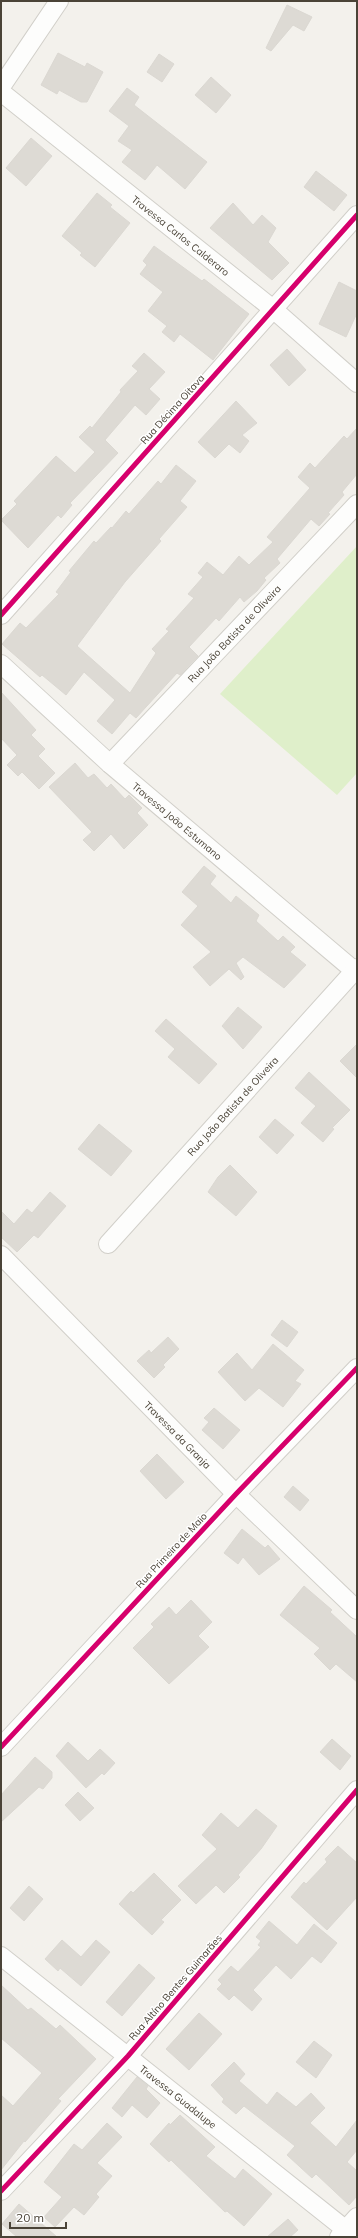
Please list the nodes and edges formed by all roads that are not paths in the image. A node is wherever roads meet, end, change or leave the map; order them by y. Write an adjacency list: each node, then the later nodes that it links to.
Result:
1 (59, 1): 2 (street)
2 (1, 87)
3 (1, 92): 5 (street, Travessa Carlos Calderaro)
4 (357, 215): 5 (street, Rua Décima Oitava)
5 (273, 309): 6 (street, Travessa Carlos Calderaro); 8 (street, Rua Décima Oitava)
6 (357, 383)
7 (357, 504): 10 (street, Rua João Batista de Oliveira)
8 (1, 615)
9 (1, 664): 10 (street, Travessa João Estumano)
10 (110, 764): 11 (street, Travessa João Estumano)
11 (356, 970): 12 (street, Rua João Batista de Oliveira)
12 (108, 1244)
13 (1, 1255): 15 (street, Travessa da Granja)
14 (357, 1368): 15 (street, Rua Primeiro de Maio)
15 (236, 1494): 16 (street, Travessa da Granja); 17 (street, Rua Primeiro de Maio)
16 (357, 1610)
17 (1, 1747)
18 (357, 1790): 20 (street, Rua Altíno Bentes Guimarães)
19 (1, 1956): 20 (street, Travessa Guadalupe)
20 (128, 2056): 21 (street, Rua Altíno Bentes Guimarães); 22 (street, Travessa Guadalupe)
21 (1, 2191)
22 (349, 2230)

